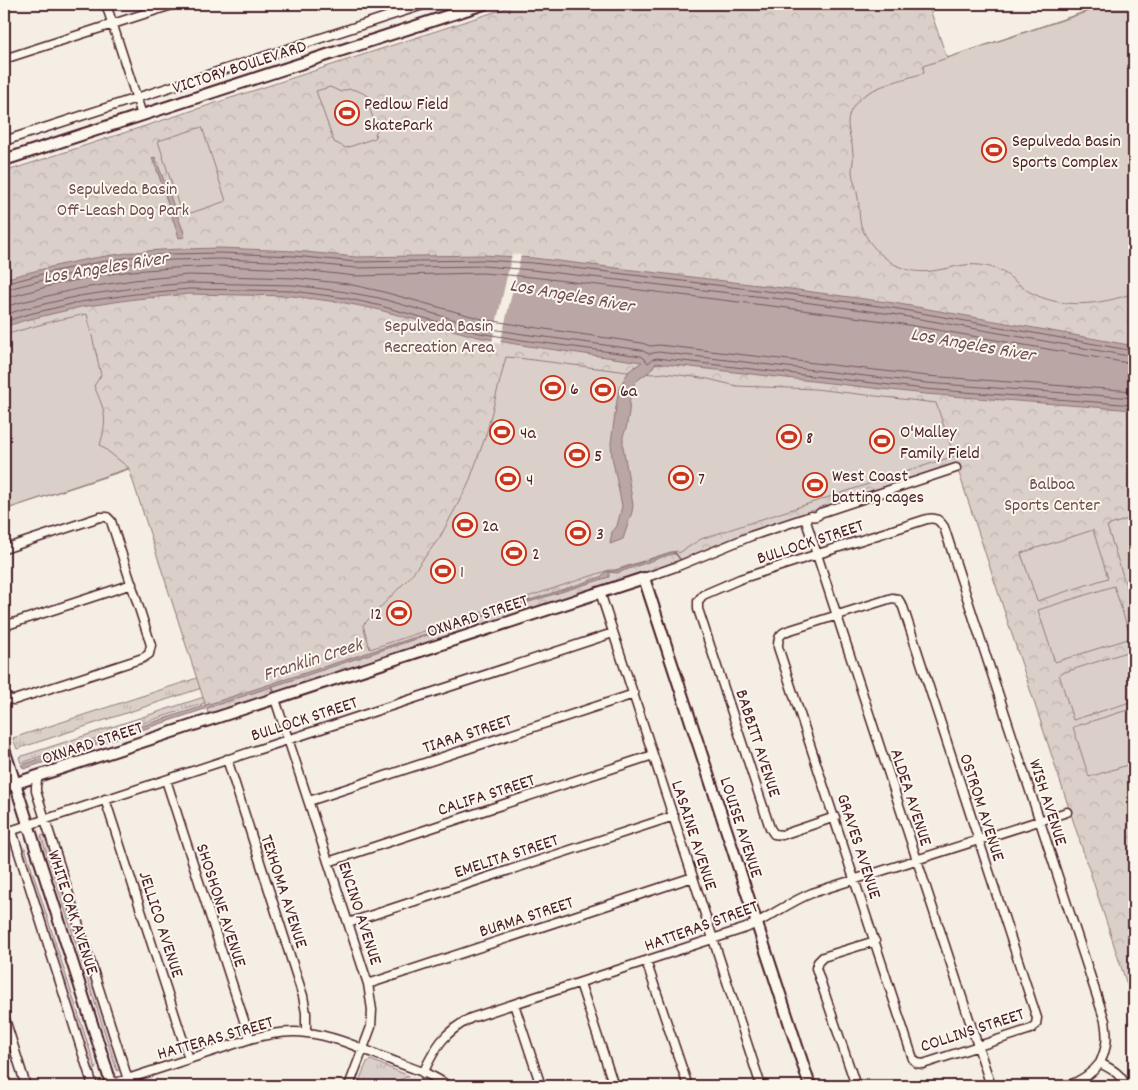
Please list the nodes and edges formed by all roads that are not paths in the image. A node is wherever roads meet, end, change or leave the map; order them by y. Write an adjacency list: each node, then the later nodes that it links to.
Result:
1 (106, 4): 6 (street)
2 (175, 4): 6 (street)
3 (426, 4): 8 (street, VICTORY BOULEVARD)
4 (484, 4): 5 (main road, VICTORY BOULEVARD)
5 (458, 8): 9 (main road, VICTORY BOULEVARD)
6 (112, 24): 7 (street); 8 (street)
7 (4, 59)
8 (137, 98): 9 (street); 10 (street, VICTORY BOULEVARD)
9 (142, 115): 11 (main road, VICTORY BOULEVARD)
10 (4, 142)
11 (4, 160)
12 (956, 468): 13 (street, OXNARD STREET)
13 (805, 518): 16 (street, ALDEA AVENUE); 17 (street, OXNARD STREET)
14 (936, 519): 16 (street, BULLOCK STREET); 41 (street, WISH AVENUE)
15 (4, 548): 18 (street)
16 (817, 555): 20 (street, BULLOCK STREET); 21 (street, ALDEA AVENUE)
17 (644, 578): 19 (main road, OXNARD STREET); 50 (main road, LOUISE AVENUE)
18 (132, 584): 22 (street); 24 (street)
19 (600, 592): 23 (street, LASAINE AVENUE); 26 (main road, OXNARD STREET)
20 (698, 601): 39 (street, BABBITT AVENUE)
21 (837, 616): 39 (street, GRAVES AVENUE); 44 (street, OSTROM AVENUE); 45 (street, ALDEA AVENUE)
22 (4, 626)
23 (613, 633): 25 (street, LASAINE AVENUE); 27 (street, BULLOCK STREET)
24 (4, 692)
25 (634, 694): 29 (street, LASAINE AVENUE); 36 (street, TIARA STREET)
26 (275, 699): 27 (street, ENCINO AVENUE); 31 (main road, OXNARD STREET)
27 (288, 739): 30 (street, BULLOCK STREET); 36 (street, ENCINO AVENUE)
28 (4, 749): 33 (main road, WHITE OAK AVENUE)
29 (653, 755): 38 (street, LASAINE AVENUE); 46 (street, CALIFA STREET)
30 (227, 759): 32 (street, BULLOCK STREET); 59 (street, TEXHOMA AVENUE)
31 (38, 776): 33 (main road, OXNARD STREET); 40 (street, WHITE OAK AVENUE)
32 (166, 780): 35 (street, BULLOCK STREET); 60 (street, SHOSHONE AVENUE)
33 (15, 784): 34 (main road, OXNARD STREET); 42 (main road, WHITE OAK AVENUE)
34 (4, 787)
35 (105, 799): 40 (street, BULLOCK STREET); 63 (street, JELLICO AVENUE)
36 (309, 801): 46 (street, ENCINO AVENUE)
37 (1067, 812): 41 (street, HATTERAS STREET)
38 (674, 816): 47 (street, LASAINE AVENUE); 49 (street, EMELITA STREET)
39 (835, 817): 48 (street, GRAVES AVENUE)
40 (44, 819): 42 (street, BULLOCK STREET); 67 (street, WHITE OAK AVENUE)
41 (1040, 820): 44 (street, HATTERAS STREET); 65 (street, WISH AVENUE)
42 (28, 825): 43 (street, BULLOCK STREET); 70 (main road, WHITE OAK AVENUE)
43 (8, 832): 69 (street, WHITE OAK AVENUE)
44 (978, 840): 45 (street, HATTERAS STREET); 58 (street, OSTROM AVENUE)
45 (917, 860): 48 (street, HATTERAS STREET); 61 (street, ALDEA AVENUE)
46 (328, 862): 49 (street, ENCINO AVENUE)
47 (693, 877): 51 (street, LASAINE AVENUE); 55 (street, BURMA STREET)
48 (854, 879): 50 (street, HATTERAS STREET); 52 (street, GRAVES AVENUE)
49 (348, 922): 55 (street, ENCINO AVENUE)
50 (757, 923): 51 (street, HATTERAS STREET); 77 (main road, LOUISE AVENUE)
51 (713, 938): 53 (street, HATTERAS STREET); 76 (street, LASAINE AVENUE)
52 (875, 941): 64 (street, GRAVES AVENUE); 78 (street)
53 (646, 961): 54 (street, HATTERAS STREET); 75 (street)
54 (580, 982): 56 (street, HATTERAS STREET); 74 (street)
55 (368, 984): 62 (street, ENCINO AVENUE)
56 (514, 1004): 66 (street, HATTERAS STREET); 73 (street)
57 (4, 1016): 68 (street)
58 (1036, 1024): 61 (street, COLLINS STREET)
59 (306, 1032): 60 (street, HATTERAS STREET); 62 (street, HATTERAS STREET)
60 (250, 1039): 63 (street, HATTERAS STREET)
61 (978, 1046): 64 (street, COLLINS STREET); 79 (street, ALDEA AVENUE)
62 (362, 1049): 66 (street); 71 (street, ENCINO AVENUE)
63 (189, 1059): 67 (street, HATTERAS STREET)
64 (917, 1063)
65 (1100, 1063): 80 (street); 81 (street)
66 (423, 1073): 72 (street)
67 (129, 1083): 70 (street, HATTERAS STREET)
68 (26, 1086)
69 (93, 1086)
70 (110, 1086)
71 (348, 1086)
72 (448, 1086)
73 (541, 1086)
74 (614, 1086)
75 (688, 1086)
76 (761, 1086)
77 (810, 1086)
78 (856, 1086)
79 (991, 1086)
80 (1067, 1086)
81 (1126, 1086)

